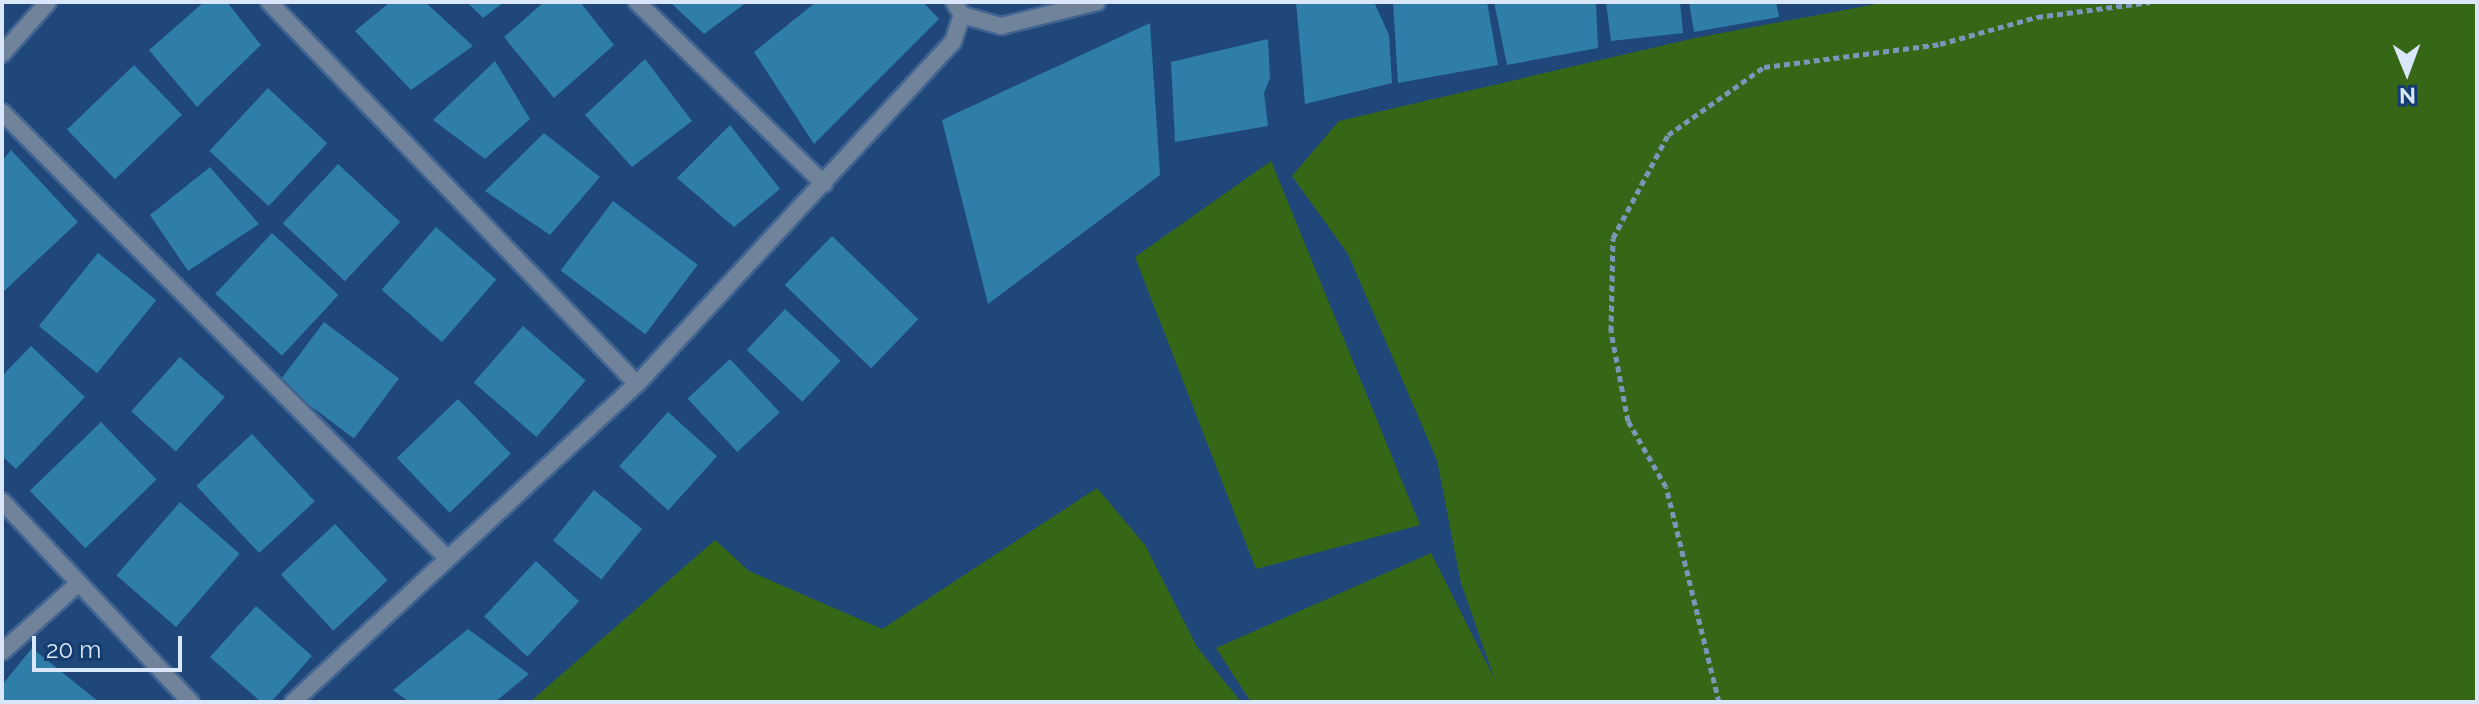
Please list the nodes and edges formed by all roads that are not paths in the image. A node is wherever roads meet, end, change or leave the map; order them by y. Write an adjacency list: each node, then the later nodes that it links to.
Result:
1 (48, 2): 6 (street)
2 (269, 2): 9 (street)
3 (637, 2): 8 (street)
4 (1097, 2): 5 (street)
5 (958, 8): 8 (street)
6 (2, 54)
7 (2, 112): 11 (street)
8 (824, 184): 9 (street)
9 (637, 384): 11 (street)
10 (2, 501): 12 (street)
11 (445, 556): 15 (street)
12 (79, 583): 13 (street); 14 (street)
13 (2, 652)
14 (191, 702)
15 (293, 702)

